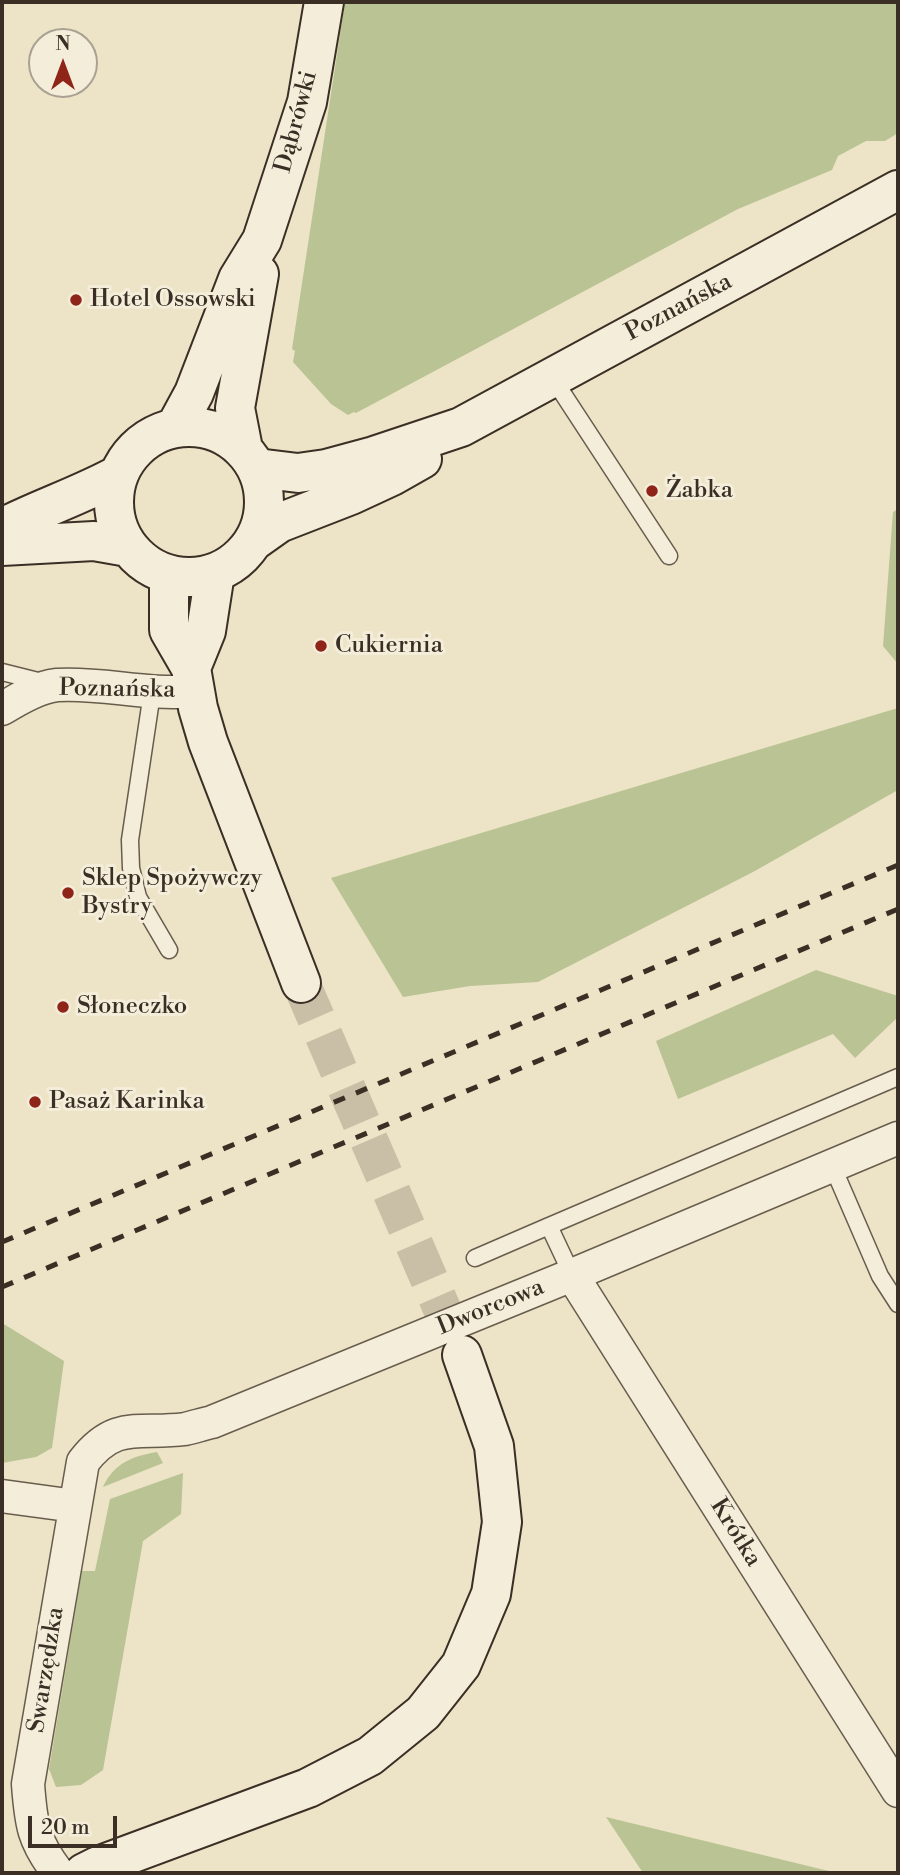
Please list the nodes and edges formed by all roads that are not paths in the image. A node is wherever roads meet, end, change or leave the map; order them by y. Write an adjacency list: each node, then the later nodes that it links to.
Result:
1 (324, 2): 3 (street, Dąbrówki)
2 (898, 190): 4 (street, Poznańska)
3 (262, 240): 6 (street, Dąbrówki); 7 (street, Dąbrówki)
4 (552, 377): 5 (street, Poznańska); 13 (lane)
5 (461, 427): 7 (street, Poznańska); 10 (street, Poznańska)
6 (175, 428): 7 (street); 8 (street)
7 (250, 458): 10 (street)
8 (116, 476): 9 (street); 12 (street)
9 (2, 528)
10 (255, 540): 14 (street)
11 (2, 545): 12 (street)
12 (128, 547): 15 (street)
13 (669, 556)
14 (215, 573): 15 (street); 17 (street)
15 (169, 575): 17 (street)
16 (2, 672): 18 (lane)
17 (193, 679): 19 (street, Poznańska); 22 (street)
18 (55, 685): 19 (street, Poznańska); 20 (street, Poznańska)
19 (152, 693): 21 (lane)
20 (2, 709)
21 (169, 950)
22 (302, 983)
23 (898, 1077): 26 (lane)
24 (898, 1138): 25 (street, Dworcowa)
25 (832, 1165): 28 (street, Dworcowa); 29 (lane)
26 (549, 1226): 27 (lane); 28 (lane)
27 (475, 1258)
28 (572, 1275): 31 (street, Dworcowa); 34 (street, Krótka)
29 (898, 1304)
30 (462, 1355): 36 (street)
31 (83, 1462): 33 (street, Swarzędzka)
32 (2, 1496): 33 (street)
33 (75, 1506): 35 (street, Swarzędzka)
34 (898, 1791)
35 (58, 1873)
36 (84, 1873)

